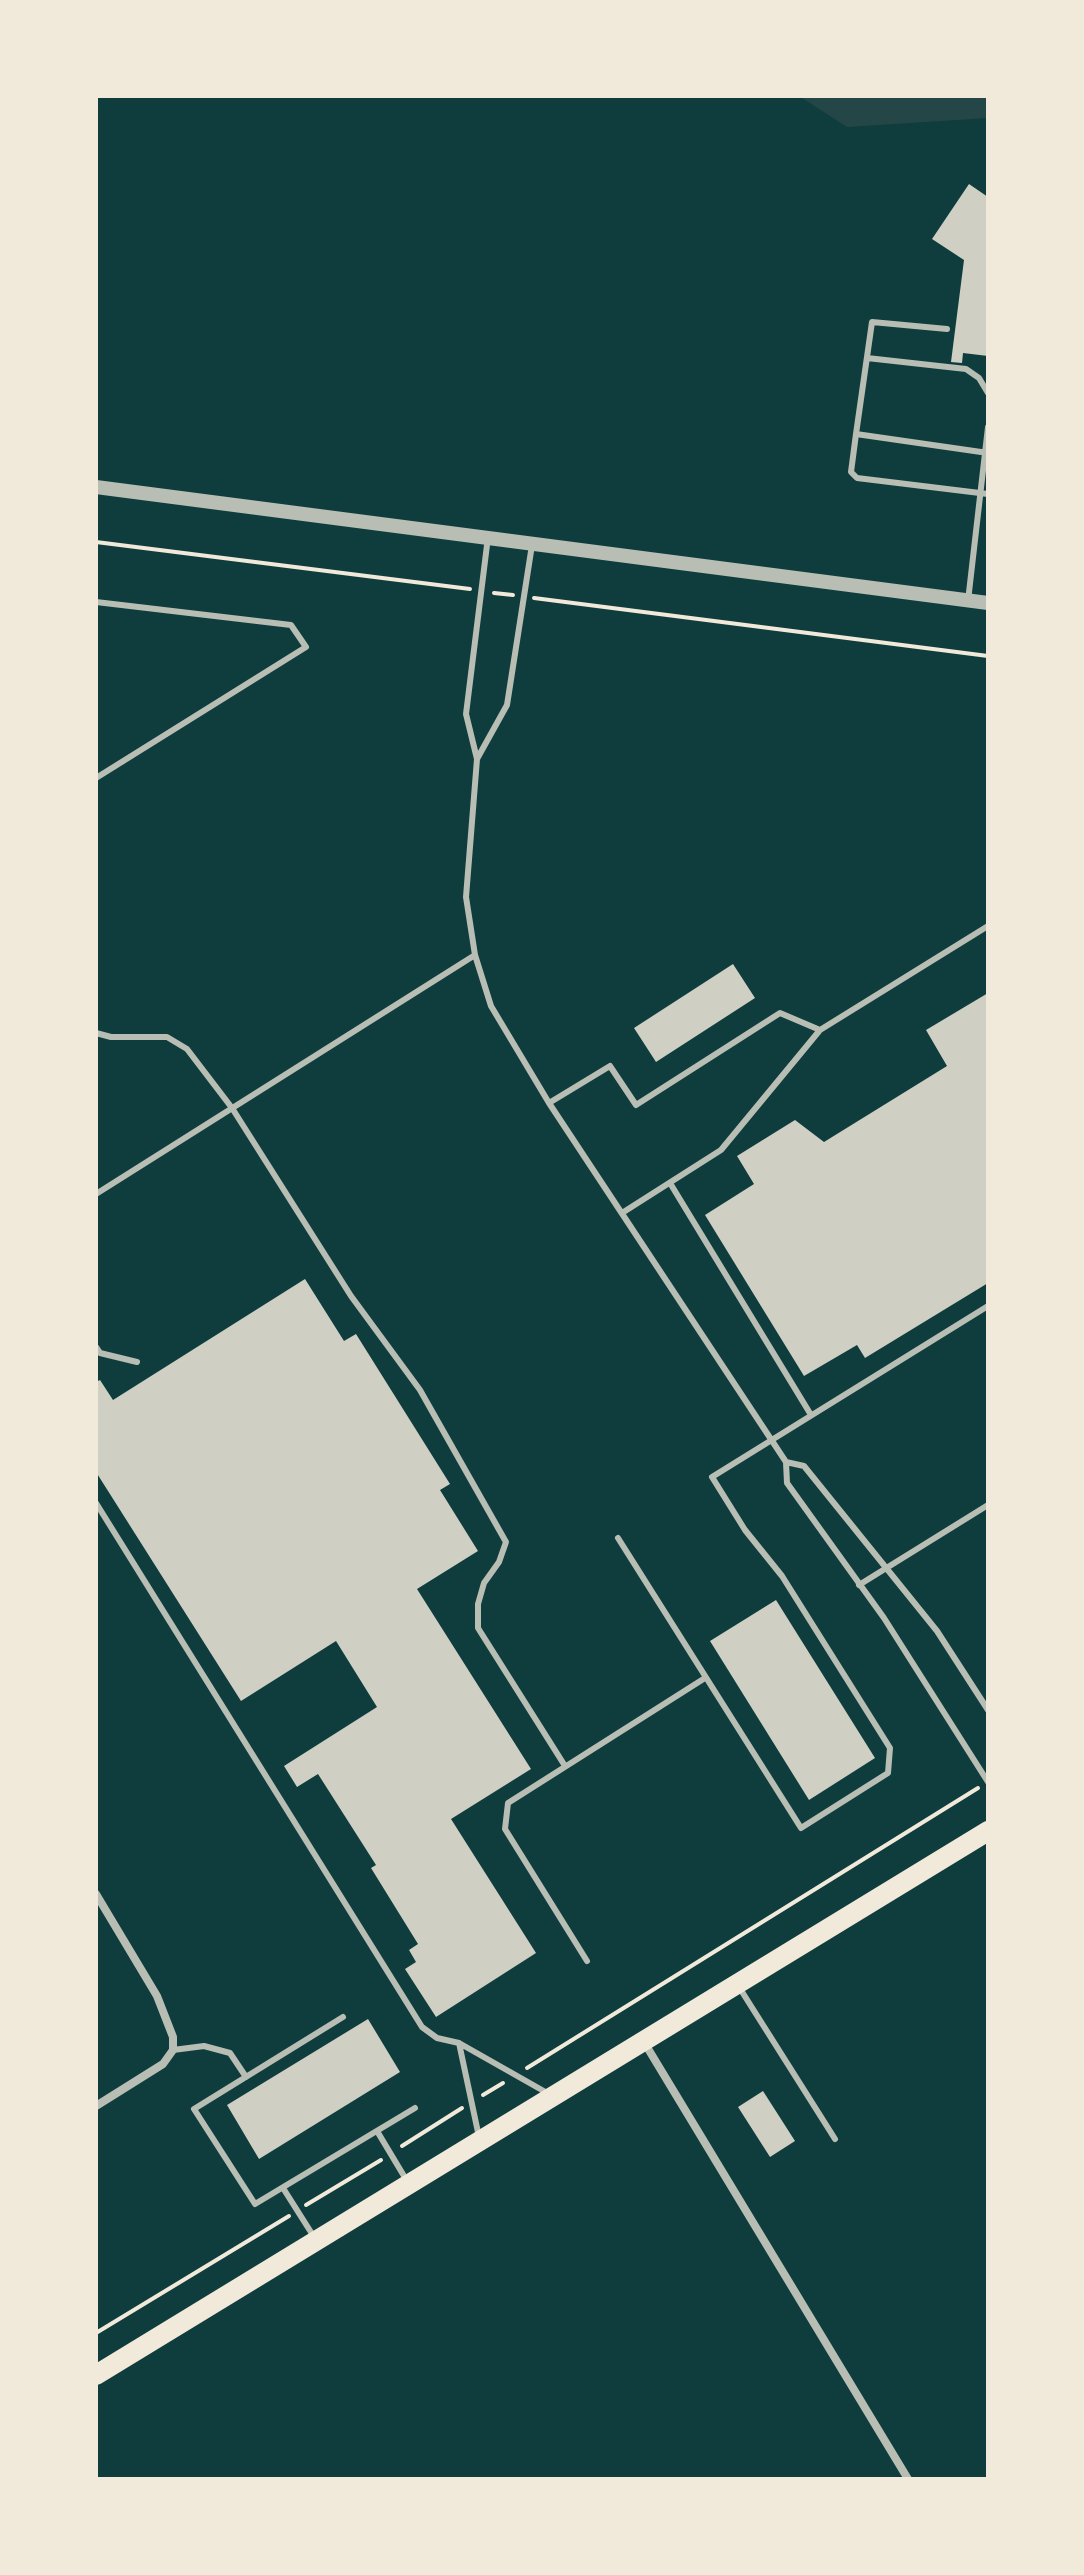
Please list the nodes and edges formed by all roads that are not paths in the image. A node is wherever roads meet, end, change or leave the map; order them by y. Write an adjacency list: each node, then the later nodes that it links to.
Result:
1 (947, 329): 2 (lane)
2 (867, 358): 3 (lane); 5 (lane)
3 (988, 393)
4 (988, 427): 6 (lane)
5 (856, 434): 6 (lane); 8 (lane)
6 (986, 453): 8 (lane)
7 (96, 487): 9 (street)
8 (984, 493): 11 (lane)
9 (488, 537): 10 (street); 14 (lane)
10 (533, 543): 11 (street); 14 (lane)
11 (968, 601): 13 (street)
12 (96, 602): 15 (lane)
13 (988, 603)
14 (477, 759): 17 (lane)
15 (96, 778)
16 (988, 926): 18 (lane)
17 (475, 955): 20 (lane); 21 (lane)
18 (820, 1030): 20 (lane); 22 (lane)
19 (96, 1033): 21 (lane)
20 (549, 1103): 24 (lane)
21 (232, 1108): 23 (lane); 38 (lane)
22 (670, 1183): 24 (lane); 28 (lane)
23 (96, 1194)
24 (622, 1213): 29 (lane)
25 (988, 1306): 28 (lane)
26 (96, 1347): 27 (lane)
27 (137, 1362)
28 (811, 1415): 29 (lane)
29 (770, 1440): 30 (lane); 36 (lane)
30 (786, 1462): 34 (lane); 35 (lane)
31 (96, 1503): 46 (lane)
32 (988, 1505): 34 (lane)
33 (618, 1538): 36 (lane)
34 (885, 1569): 35 (lane); 37 (lane)
35 (859, 1585): 39 (lane)
36 (705, 1678): 38 (lane)
37 (988, 1710)
38 (565, 1766): 42 (lane)
39 (988, 1782)
40 (988, 1831): 43 (highway)
41 (96, 1894): 47 (street)
42 (587, 1961)
43 (737, 1984): 45 (highway); 53 (lane)
44 (343, 2017): 48 (lane)
45 (643, 2041): 49 (highway); 59 (street)
46 (459, 2043): 49 (lane); 54 (lane)
47 (173, 2050): 48 (lane); 50 (street)
48 (246, 2077): 56 (lane)
49 (552, 2096): 54 (highway)
50 (96, 2106)
51 (415, 2108): 52 (lane)
52 (377, 2131): 55 (lane); 56 (lane)
53 (835, 2139)
54 (480, 2141): 55 (highway)
55 (408, 2184): 57 (highway)
56 (283, 2188): 57 (lane)
57 (316, 2240): 58 (highway)
58 (96, 2375)
59 (908, 2479)

